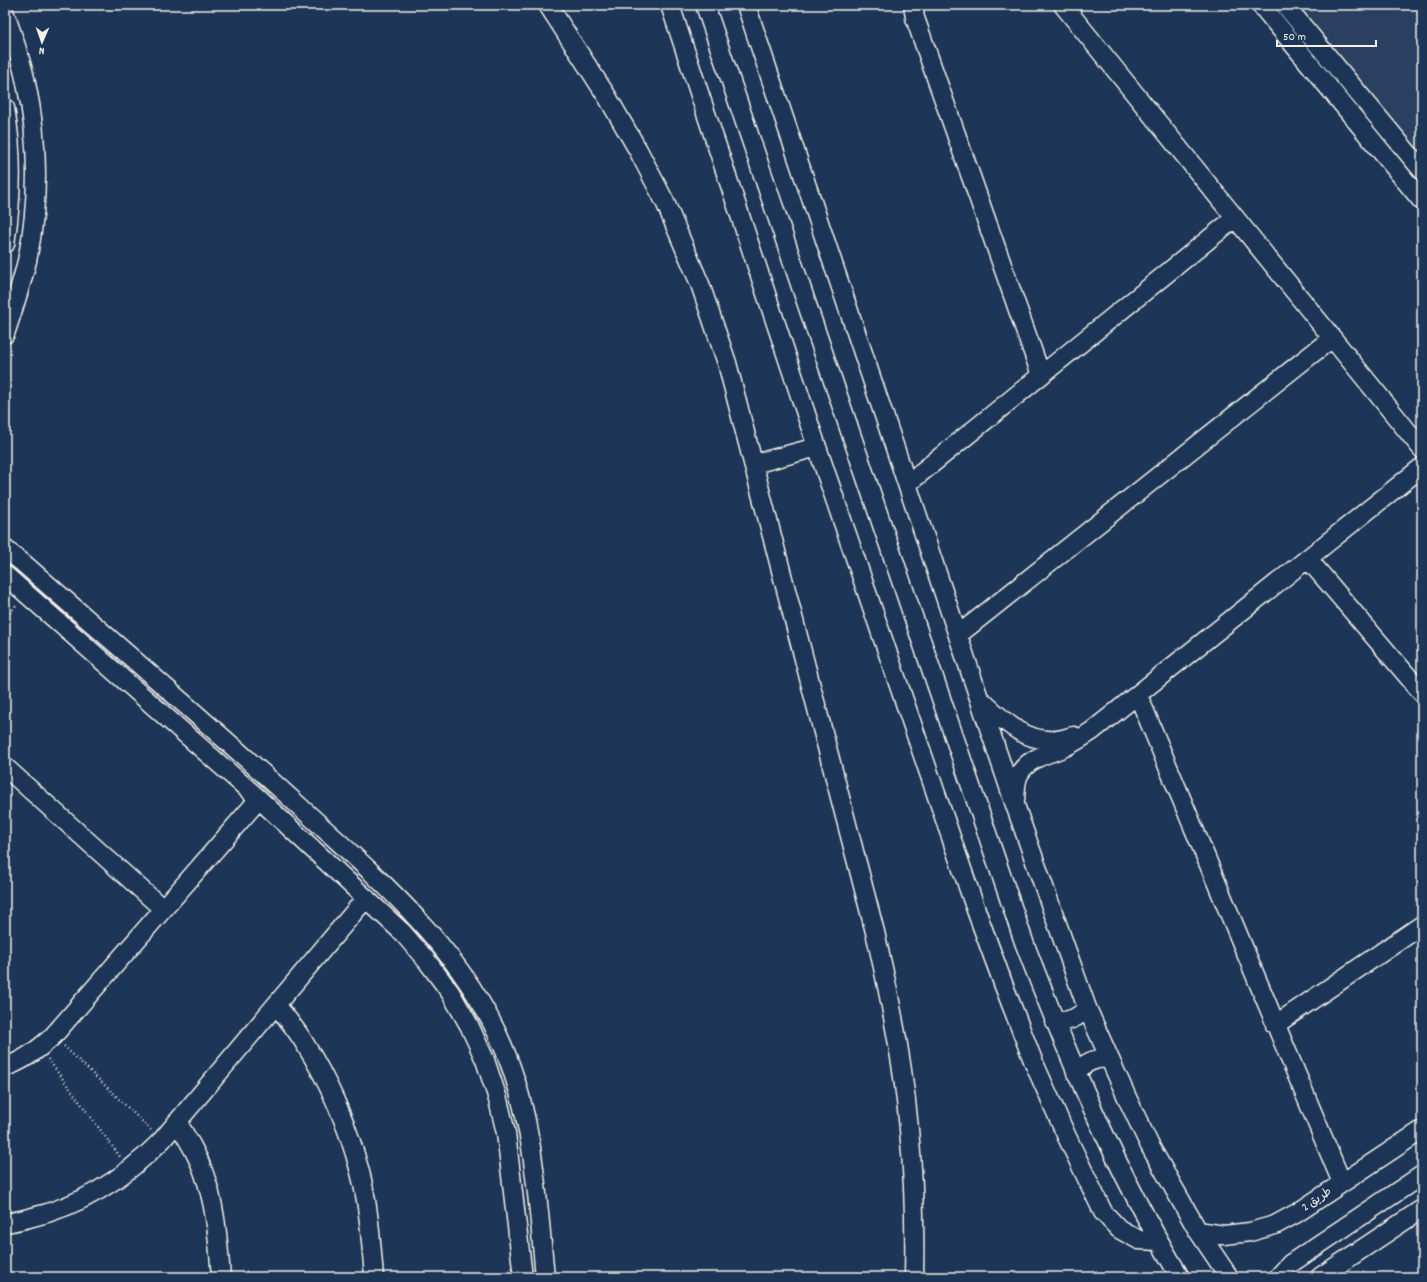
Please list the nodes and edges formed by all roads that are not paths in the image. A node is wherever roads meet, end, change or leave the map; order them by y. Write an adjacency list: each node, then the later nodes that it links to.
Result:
1 (548, 5): 22 (street)
2 (670, 5): 20 (street)
3 (705, 5): 41 (street)
4 (746, 5): 24 (street)
5 (913, 5): 19 (street)
6 (1063, 5): 15 (street)
7 (1260, 5): 11 (street)
8 (1285, 5): 10 (street)
9 (5, 14): 17 (street)
10 (1333, 63): 11 (street); 13 (street)
11 (1319, 75): 14 (street)
12 (5, 108): 16 (street)
13 (1422, 170)
14 (1422, 201)
15 (1235, 218): 18 (street); 19 (street)
16 (5, 244)
17 (5, 334)
18 (1332, 338): 21 (street); 28 (street)
19 (1041, 375): 24 (street)
20 (816, 447): 22 (street); 53 (street)
21 (1422, 449)
22 (754, 464): 60 (street)
23 (1422, 467): 26 (street)
24 (907, 484): 28 (street)
25 (5, 549): 59 (street)
26 (1308, 559): 29 (street); 30 (street)
27 (5, 575): 34 (street)
28 (958, 636): 31 (street)
29 (1422, 693)
30 (1138, 695): 32 (street); 42 (street)
31 (980, 699): 32 (street); 35 (street)
32 (1092, 731): 35 (street)
33 (5, 767): 37 (street)
34 (259, 799): 36 (street); 37 (street)
35 (1015, 805): 40 (street)
36 (366, 898): 39 (street); 58 (street)
37 (163, 909): 44 (street)
38 (1422, 926): 42 (street)
39 (276, 1004): 46 (street); 57 (street)
40 (1087, 1008): 41 (street); 43 (street)
41 (1054, 1021): 45 (street)
42 (1275, 1025): 49 (street)
43 (1109, 1058): 45 (street); 52 (street)
44 (5, 1067)
45 (1076, 1073): 53 (street)
46 (177, 1122): 51 (street); 56 (street)
47 (1422, 1130): 49 (street, طريق 2)
48 (1422, 1175): 54 (street)
49 (1342, 1183): 52 (street, طريق 2)
50 (1422, 1208): 55 (street)
51 (5, 1223)
52 (1198, 1231): 62 (street)
53 (1158, 1241): 61 (street)
54 (1317, 1246): 55 (street); 63 (street)
55 (1366, 1246): 64 (street)
56 (221, 1277)
57 (374, 1277)
58 (523, 1277)
59 (545, 1277)
60 (914, 1277)
61 (1180, 1277)
62 (1229, 1277)
63 (1278, 1277)
64 (1320, 1277)

